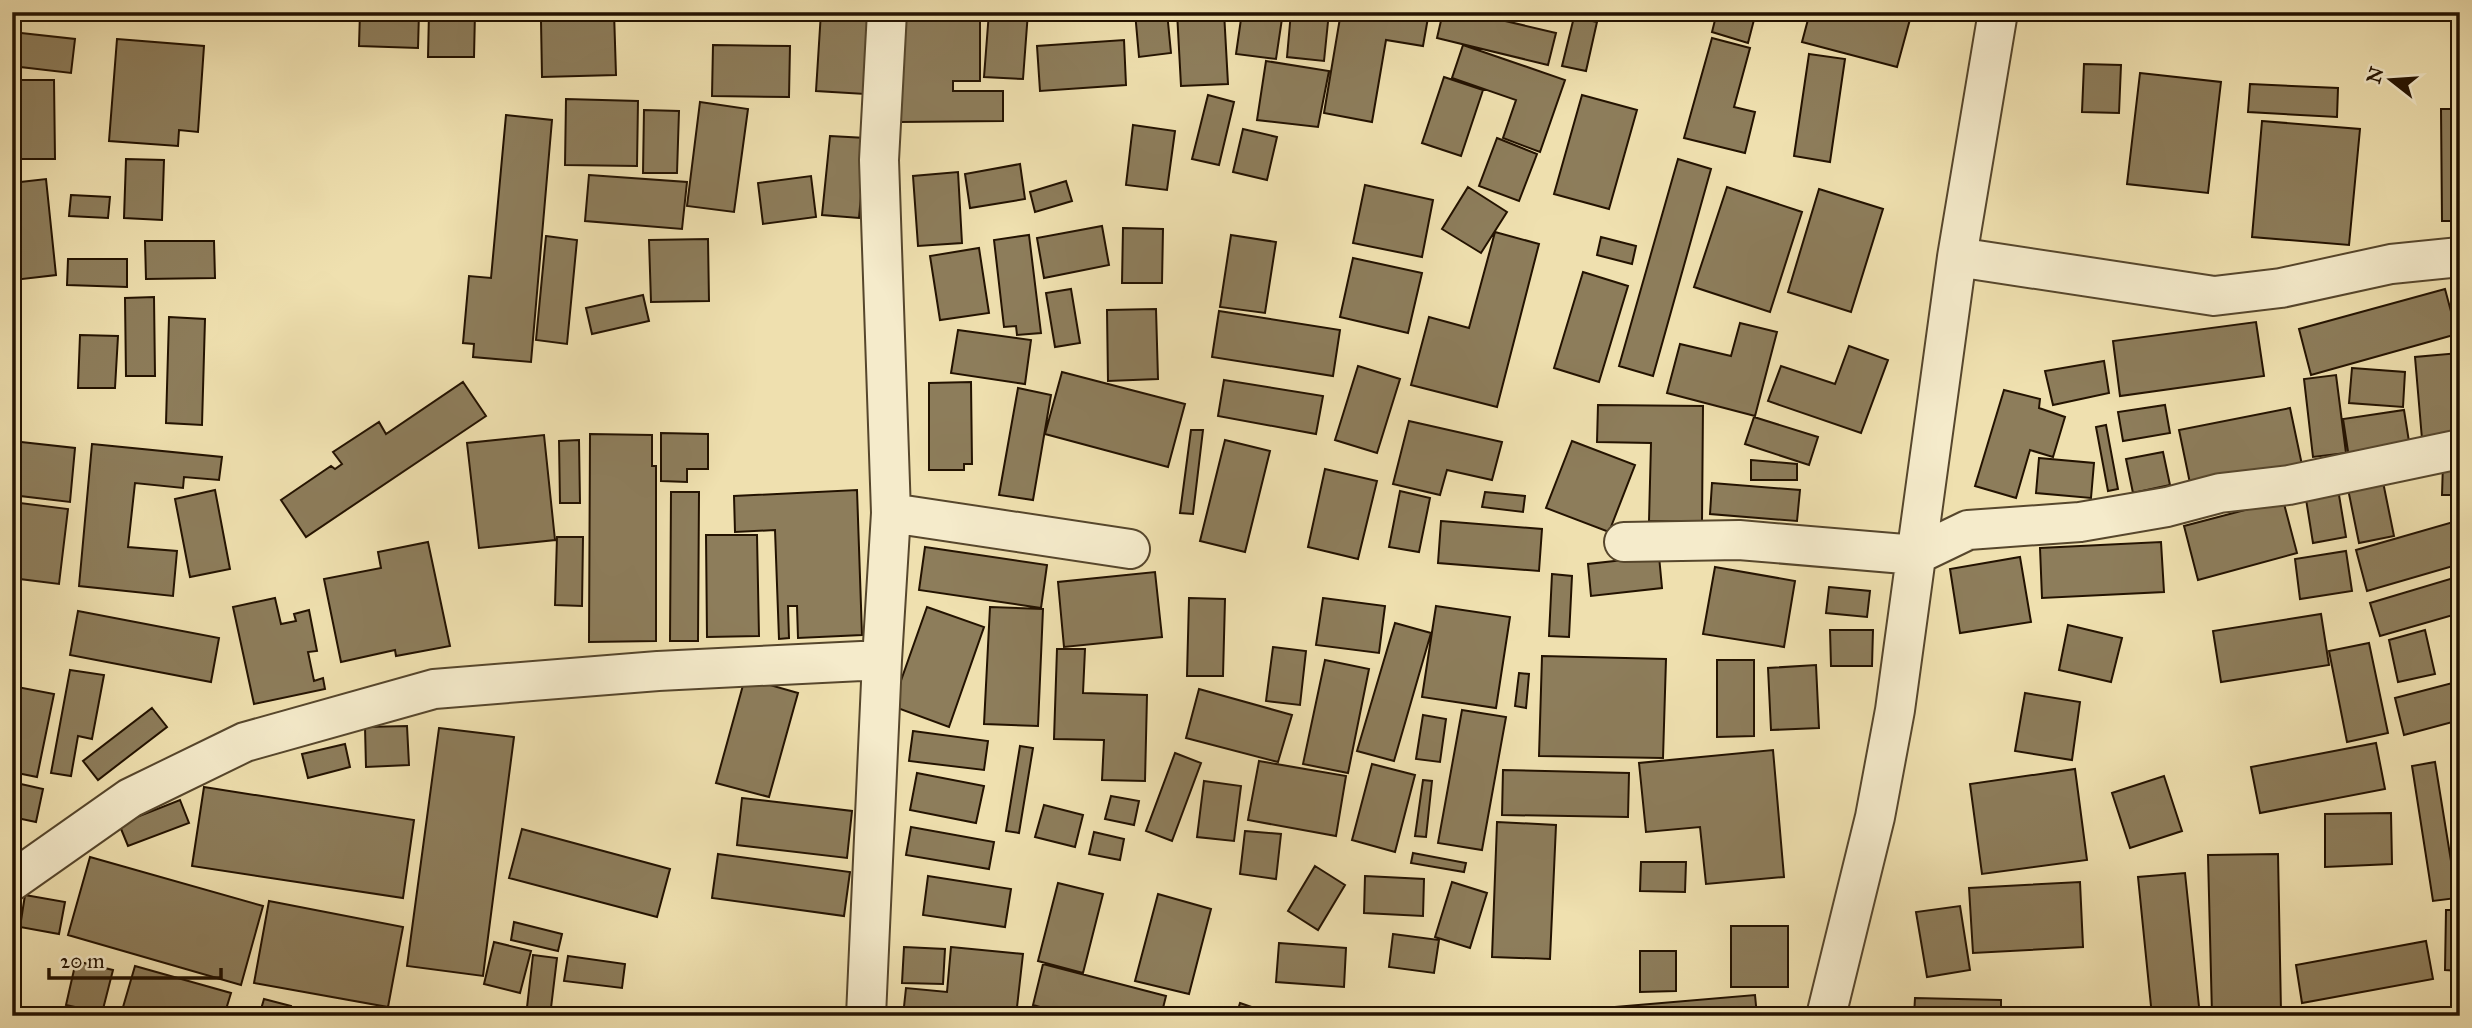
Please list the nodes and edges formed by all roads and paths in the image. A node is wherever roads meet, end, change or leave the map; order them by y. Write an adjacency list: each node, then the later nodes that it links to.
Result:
1 (887, 12): 6 (street)
2 (1998, 12): 3 (street)
3 (1957, 257): 4 (street); 9 (street)
4 (2460, 257)
5 (2460, 449): 9 (street)
6 (891, 513): 8 (street); 10 (street)
7 (1624, 542): 9 (street)
8 (1130, 550)
9 (1916, 555): 13 (street)
10 (882, 660): 11 (street); 12 (street)
11 (12, 881)
12 (866, 1016)
13 (1826, 1016)

